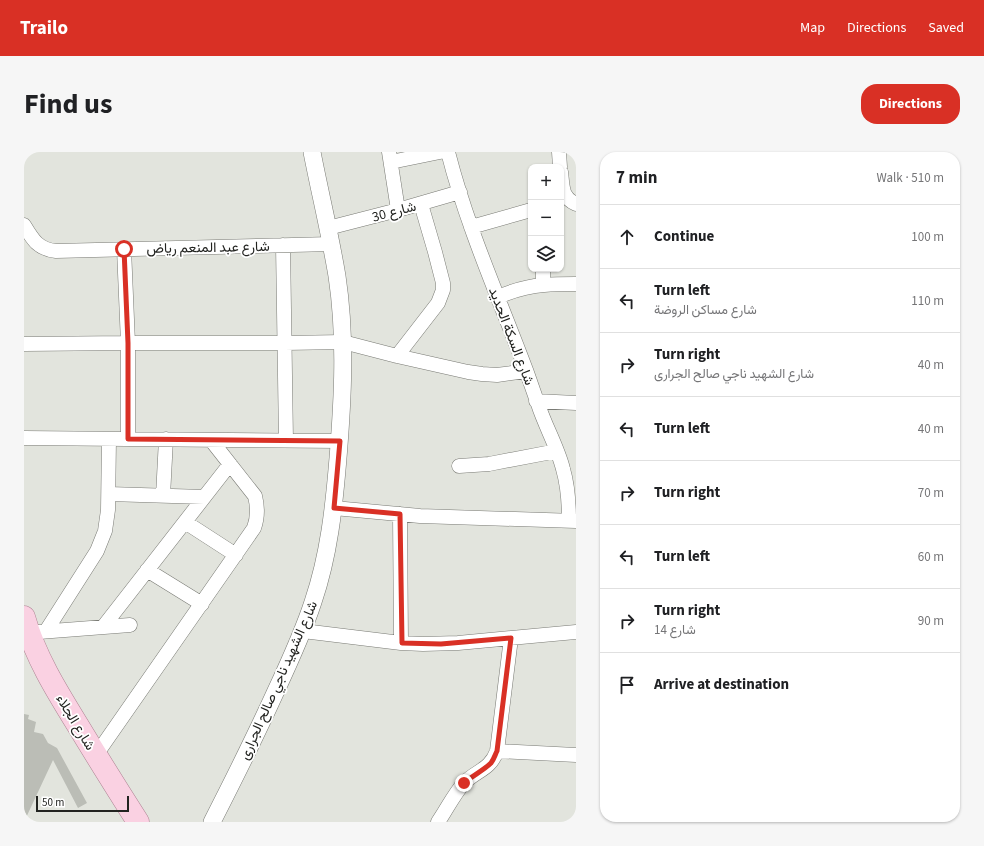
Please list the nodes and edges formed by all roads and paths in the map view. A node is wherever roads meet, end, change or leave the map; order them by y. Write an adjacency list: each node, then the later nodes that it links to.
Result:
1 (312, 152): 13 (street, شارع الشهيد ناجي صالح الجرارى)
2 (440, 152): 5 (street)
3 (448, 152): 7 (street, شارع السكة الحديد)
4 (558, 152): 6 (street)
5 (390, 157): 9 (street)
6 (560, 164)
7 (460, 192): 8 (street, شارع 30); 12 (street, شارع السكة الحديد)
8 (420, 204): 9 (street, شارع 30); 25 (street)
9 (398, 210): 13 (street, شارع 30)
10 (528, 211): 12 (street)
11 (24, 225): 16 (street, شارع عبد المنعم رياض)
12 (471, 227): 20 (street, شارع السكة الحديد)
13 (328, 228): 14 (street, شارع الشهيد ناجي صالح الجرارى)
14 (331, 244): 15 (street, شارع عبد المنعم رياض); 21 (street, شارع الشهيد ناجي صالح الجرارى)
15 (283, 245): 16 (street, شارع عبد المنعم رياض); 23 (street)
16 (124, 249): 22 (street)
17 (543, 272): 19 (street)
18 (576, 284): 19 (street)
19 (543, 285): 20 (street)
20 (498, 297): 26 (street, شارع السكة الحديد)
21 (343, 342): 23 (street); 25 (street); 35 (street, شارع الشهيد ناجي صالح الجرارى)
22 (128, 343): 23 (street); 24 (street); 31 (street)
23 (285, 343): 34 (street)
24 (24, 344)
25 (396, 356): 26 (street)
26 (526, 371): 27 (street, شارع السكة الحديد)
27 (536, 401): 28 (street); 36 (street, شارع السكة الحديد)
28 (576, 403)
29 (24, 438): 30 (street)
30 (109, 439): 31 (street); 39 (street)
31 (128, 439): 32 (street)
32 (166, 439): 33 (street); 40 (street)
33 (211, 440): 34 (street); 37 (street)
34 (286, 441): 35 (street)
35 (340, 441): 42 (street, شارع الشهيد ناجي صالح الجرارى)
36 (557, 451): 38 (street); 44 (street, شارع السكة الحديد)
37 (230, 464): 41 (street); 46 (street)
38 (459, 466)
39 (109, 494): 40 (street); 50 (street)
40 (163, 496): 41 (street)
41 (204, 498): 45 (street)
42 (334, 508): 43 (street); 52 (street, شارع الشهيد ناجي صالح الجرارى)
43 (400, 514): 44 (street); 55 (street)
44 (572, 521)
45 (185, 522): 46 (street); 47 (street)
46 (236, 555): 48 (street)
47 (147, 570): 48 (street); 51 (street)
48 (202, 604): 58 (street)
49 (130, 625): 51 (street)
50 (33, 627): 51 (street); 58 (main road, شارع الجلاء)
51 (104, 627)
52 (303, 631): 55 (street); 62 (street, شارع الشهيد ناجي صالح الجرارى)
53 (576, 632): 54 (street)
54 (511, 638): 55 (street); 57 (street)
55 (402, 643)
56 (24, 657): 60 (main road, شارع الجلاء)
57 (497, 751): 59 (street); 63 (street)
58 (96, 755): 61 (main road, شارع الجلاء)
59 (576, 755)
60 (122, 822)
61 (138, 822)
62 (212, 822)
63 (438, 822)

